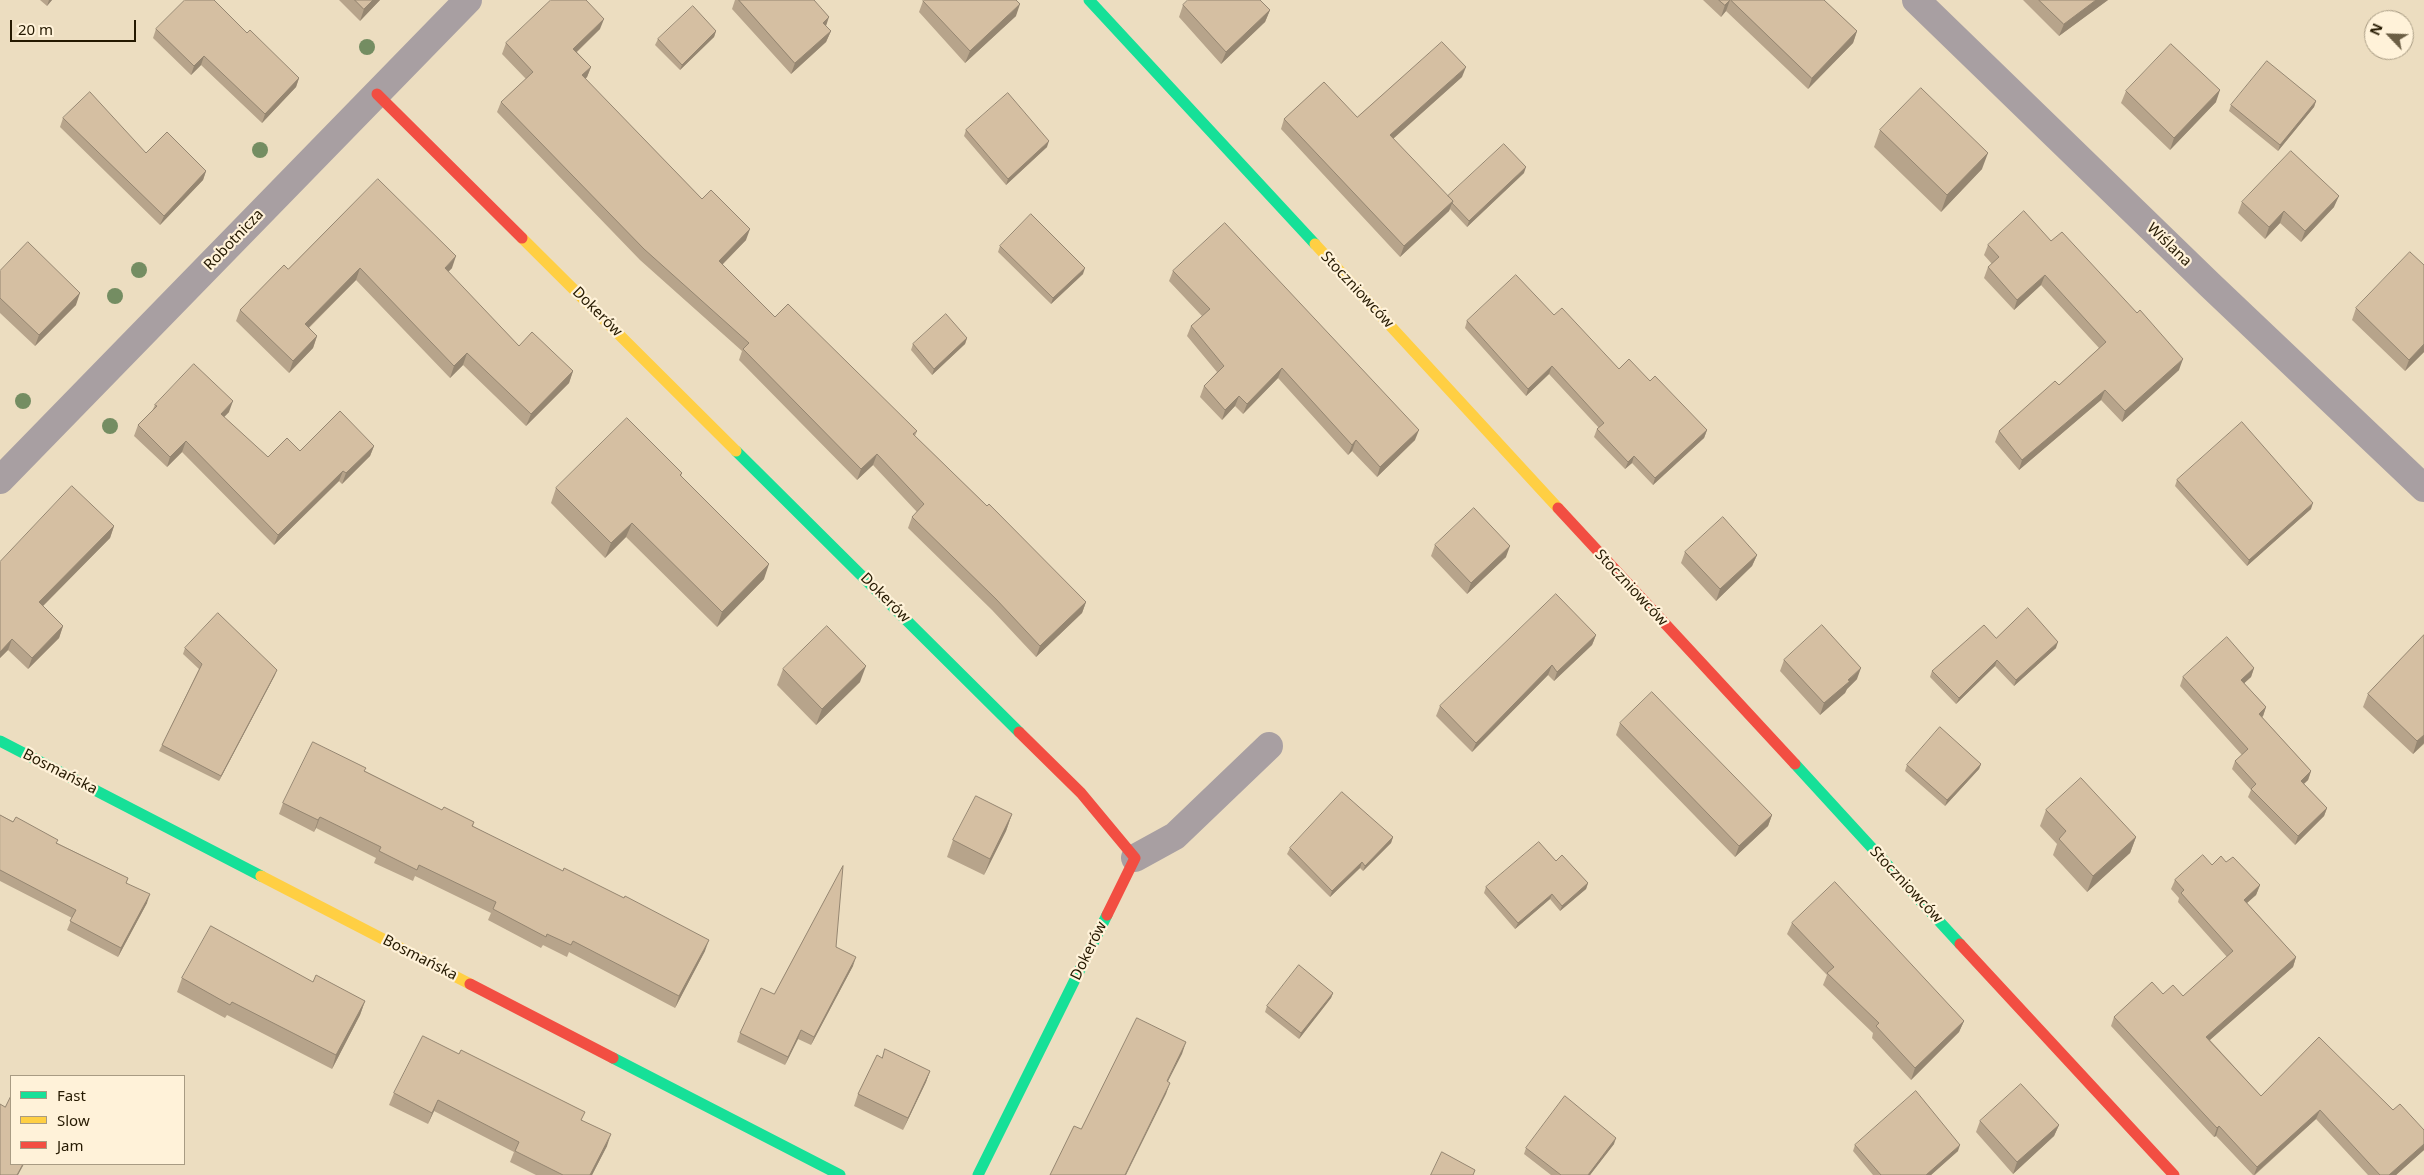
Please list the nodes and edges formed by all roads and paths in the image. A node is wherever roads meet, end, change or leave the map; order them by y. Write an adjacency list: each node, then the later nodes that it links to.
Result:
1 (468, 0): 4 (street, Robotnicza)
2 (1089, 0): 12 (street, Stoczniowców)
3 (1916, 0): 6 (street, Wiślana)
4 (377, 94): 5 (street, Robotnicza); 9 (street, Dokerów)
5 (0, 480)
6 (2424, 488)
7 (0, 741): 10 (street, Bosmańska)
8 (1268, 746): 9 (street)
9 (1135, 858): 11 (street, Dokerów)
10 (840, 1175)
11 (978, 1175)
12 (2174, 1175)

